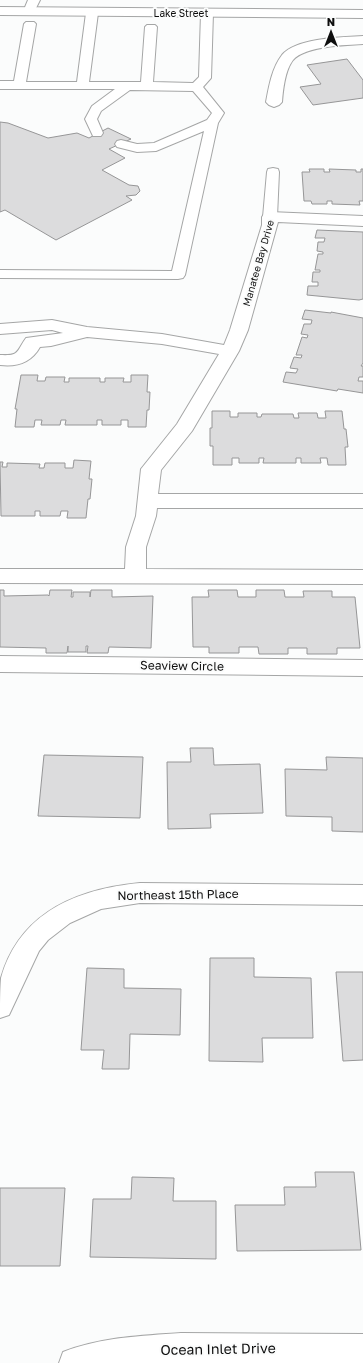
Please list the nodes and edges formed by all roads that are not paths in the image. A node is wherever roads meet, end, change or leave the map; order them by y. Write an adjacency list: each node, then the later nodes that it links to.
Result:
1 (0, 11): 2 (street, Lake Street)
2 (31, 12): 3 (street, Lake Street); 9 (lane)
3 (92, 13): 4 (street, Lake Street); 10 (lane)
4 (207, 13): 5 (street, Lake Street); 13 (lane)
5 (363, 14)
6 (151, 28): 12 (lane)
7 (363, 40): 14 (street)
8 (0, 85): 9 (lane)
9 (18, 85): 10 (lane)
10 (83, 85): 11 (lane)
11 (127, 86): 12 (lane); 16 (lane)
12 (147, 86): 13 (lane)
13 (196, 87): 15 (lane)
14 (274, 102)
15 (212, 123): 17 (lane); 21 (lane)
16 (97, 133)
17 (121, 144)
18 (273, 172): 19 (lane)
19 (270, 216): 20 (street, Manatee Bay Drive); 27 (street, Manatee Bay Drive)
20 (363, 221)
21 (0, 274)
22 (20, 327): 23 (street); 24 (street); 25 (street)
23 (0, 329)
24 (88, 332): 25 (street); 27 (street)
25 (32, 342): 26 (street); 28 (street)
26 (0, 348)
27 (230, 351): 29 (street, Manatee Bay Drive)
28 (0, 360)
29 (147, 500): 30 (street); 32 (street, Manatee Bay Drive)
30 (363, 502)
31 (0, 576): 32 (street)
32 (135, 577): 33 (street)
33 (363, 577)
34 (0, 664): 35 (street, Seaview Circle)
35 (363, 668)
36 (363, 895): 37 (street, Northeast 15th Place)
37 (0, 1007)
38 (363, 1349): 39 (street, Ocean Inlet Drive)
39 (74, 1363)

